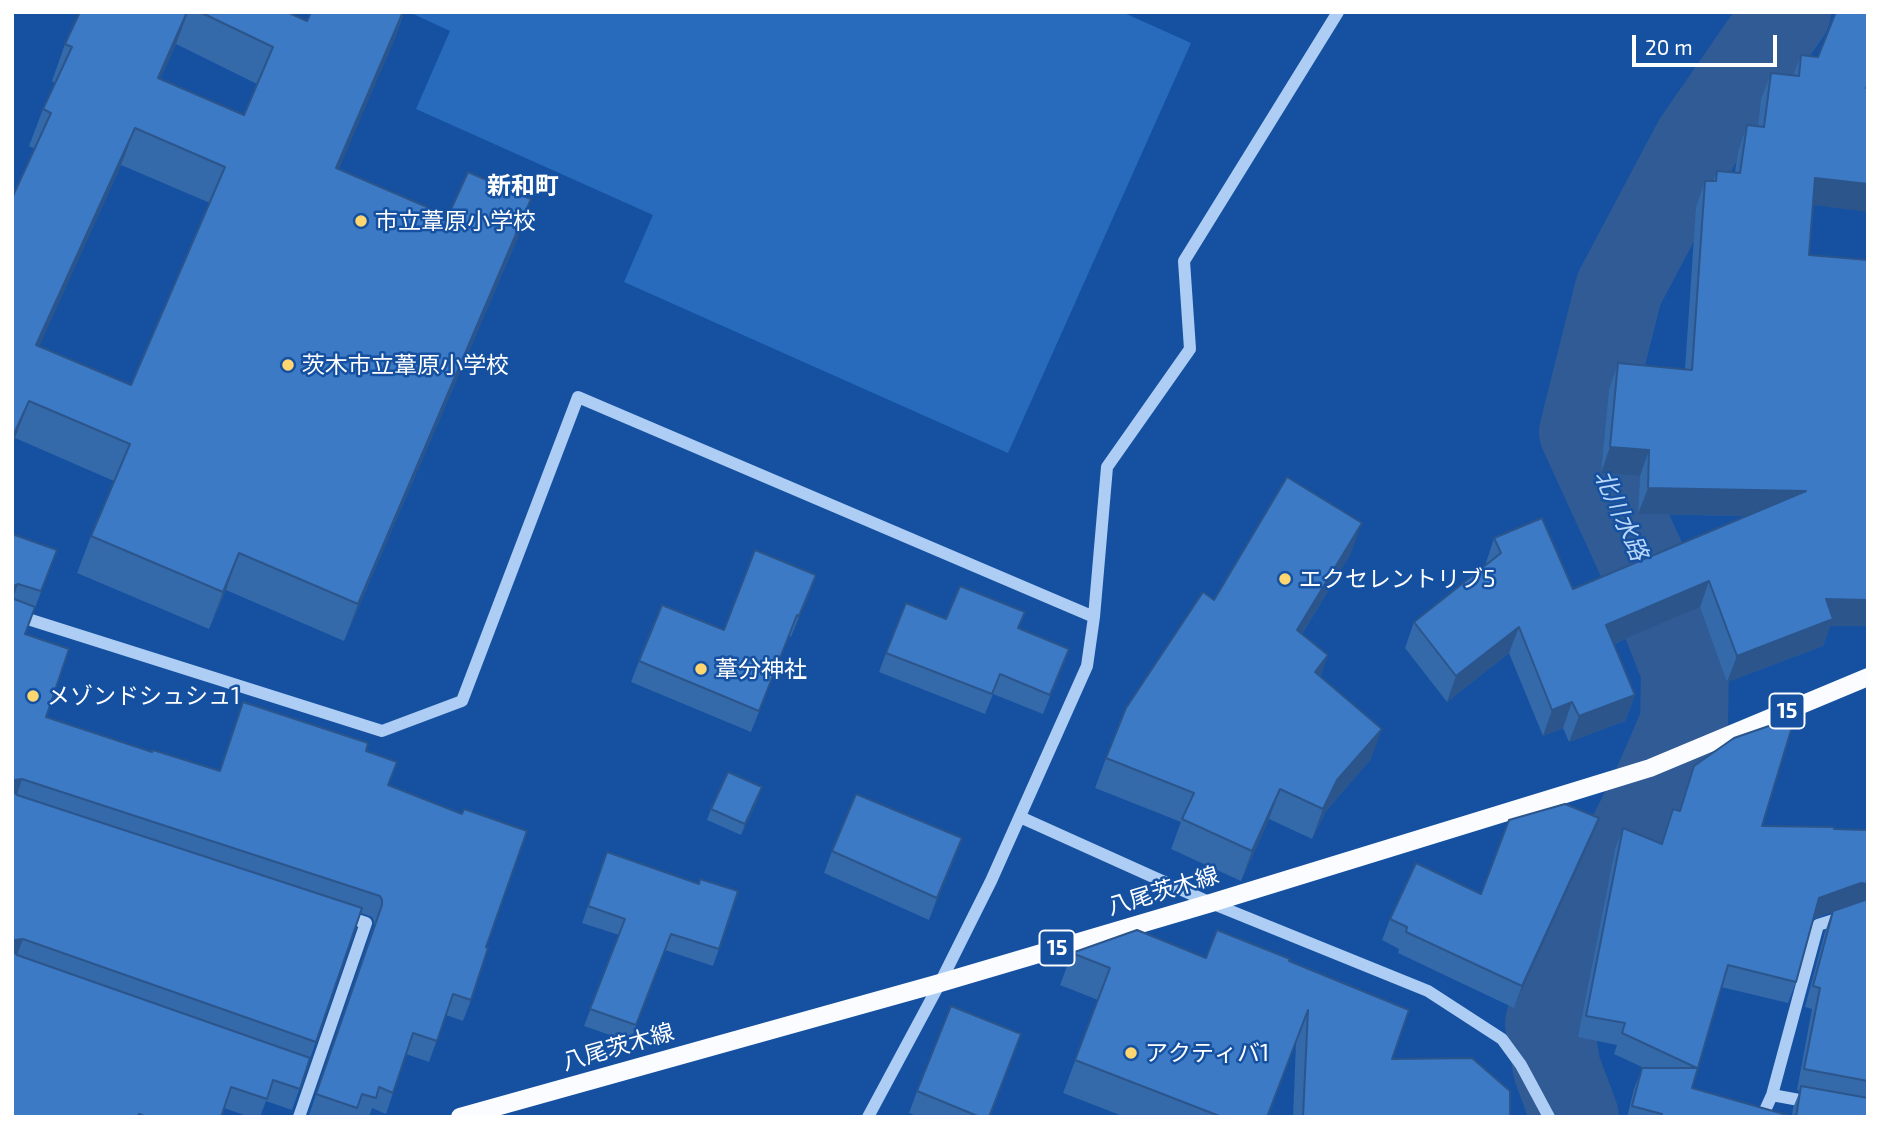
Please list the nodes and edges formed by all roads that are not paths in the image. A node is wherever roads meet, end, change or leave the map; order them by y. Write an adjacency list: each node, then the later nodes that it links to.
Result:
1 (1338, 12): 3 (street)
2 (12, 614): 3 (street)
3 (1094, 617): 5 (street)
4 (1868, 677): 6 (main road, 八尾茨木線 / 15)
5 (1020, 817): 6 (street); 9 (street)
6 (1212, 903): 9 (main road, 八尾茨木線 / 15); 17 (street)
7 (327, 911): 11 (street)
8 (1868, 913): 12 (street)
9 (940, 983): 15 (main road, 八尾茨木線 / 15); 16 (street)
10 (301, 1070): 11 (street)
11 (314, 1074): 14 (street)
12 (1772, 1095): 13 (street); 18 (street)
13 (1827, 1105)
14 (299, 1117)
15 (460, 1117)
16 (868, 1117)
17 (1549, 1117)
18 (1762, 1117)

